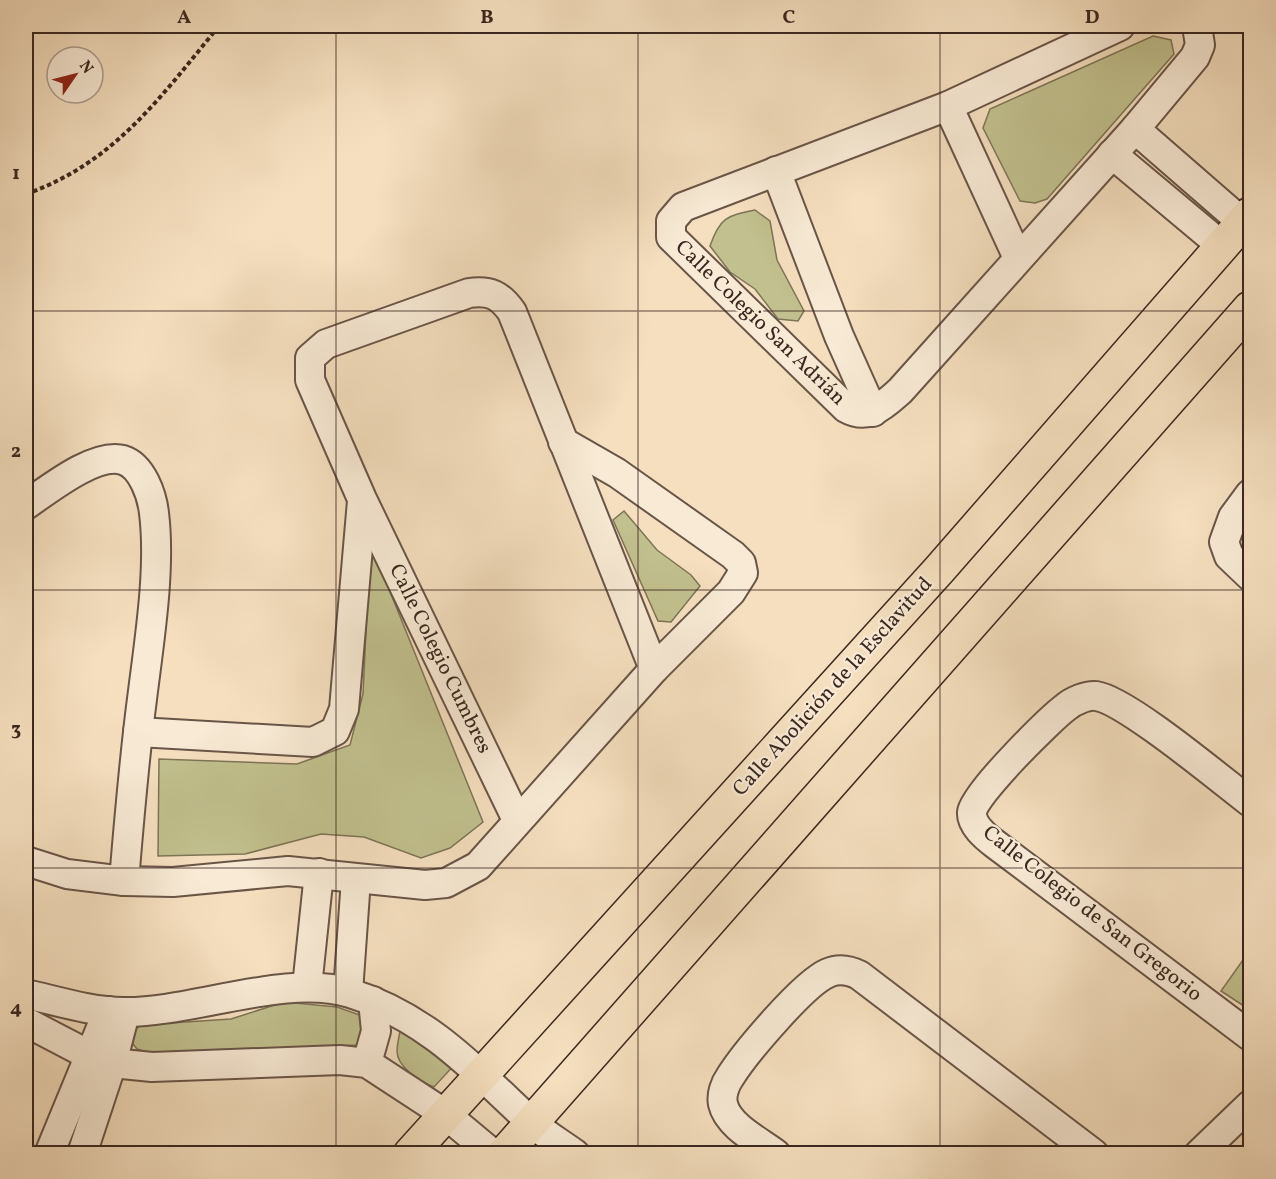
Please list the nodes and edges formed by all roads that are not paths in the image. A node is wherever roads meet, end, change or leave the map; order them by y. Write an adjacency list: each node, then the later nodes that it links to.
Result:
1 (1120, 26): 3 (street, Calle Colegio San Adrián)
2 (1197, 26): 4 (street, Calle Colegio San Adrián)
3 (948, 105): 6 (street, Calle Colegio San Adrián); 8 (street)
4 (1135, 129): 5 (street, Calle Colegio San Adrián); 7 (street)
5 (1112, 154): 7 (street); 8 (street, Calle Colegio San Adrián)
6 (776, 171): 10 (street, Calle Colegio San Adrián); 10 (street, Calle Colegio San Adrián)
7 (1238, 228): 32 (main road, Calle Abolición de la Esclavitud)
8 (1018, 258): 10 (street, Calle Colegio San Adrián)
9 (1251, 308): 35 (main road)
10 (873, 412)
11 (563, 442): 13 (street, Calle Colegio Cumbres); 16 (street, Calle Colegio Cumbres); 16 (street)
12 (1251, 494): 15 (street)
13 (362, 499): 17 (street, Calle Colegio Cumbres); 19 (street, Calle Colegio Cumbres)
14 (26, 505): 17 (street)
15 (1251, 576)
16 (654, 669): 19 (street)
17 (138, 732): 23 (street)
18 (1251, 802): 29 (street, Calle Colegio de San Gregorio)
19 (517, 820): 22 (street)
20 (26, 861): 23 (street)
21 (319, 873): 22 (street); 23 (street); 24 (street)
22 (356, 879): 26 (street)
23 (124, 881)
24 (307, 987): 26 (street); 27 (street)
25 (26, 994): 27 (street)
26 (360, 996): 31 (street); 32 (street)
27 (116, 1012): 30 (street)
28 (26, 1022): 30 (street)
29 (1251, 1036)
30 (101, 1059): 31 (street); 36 (street); 37 (street)
31 (367, 1064): 34 (street)
32 (481, 1073): 34 (main road, Calle Abolición de la Esclavitud); 35 (street)
33 (1251, 1105): 44 (street)
34 (446, 1114): 38 (main road, Calle Abolición de la Esclavitud); 39 (street)
35 (532, 1123): 40 (main road); 41 (street)
36 (50, 1154)
37 (82, 1154)
38 (410, 1154)
39 (493, 1154)
40 (504, 1154)
41 (575, 1154)
42 (776, 1154): 43 (street)
43 (1094, 1154)
44 (1199, 1154)

